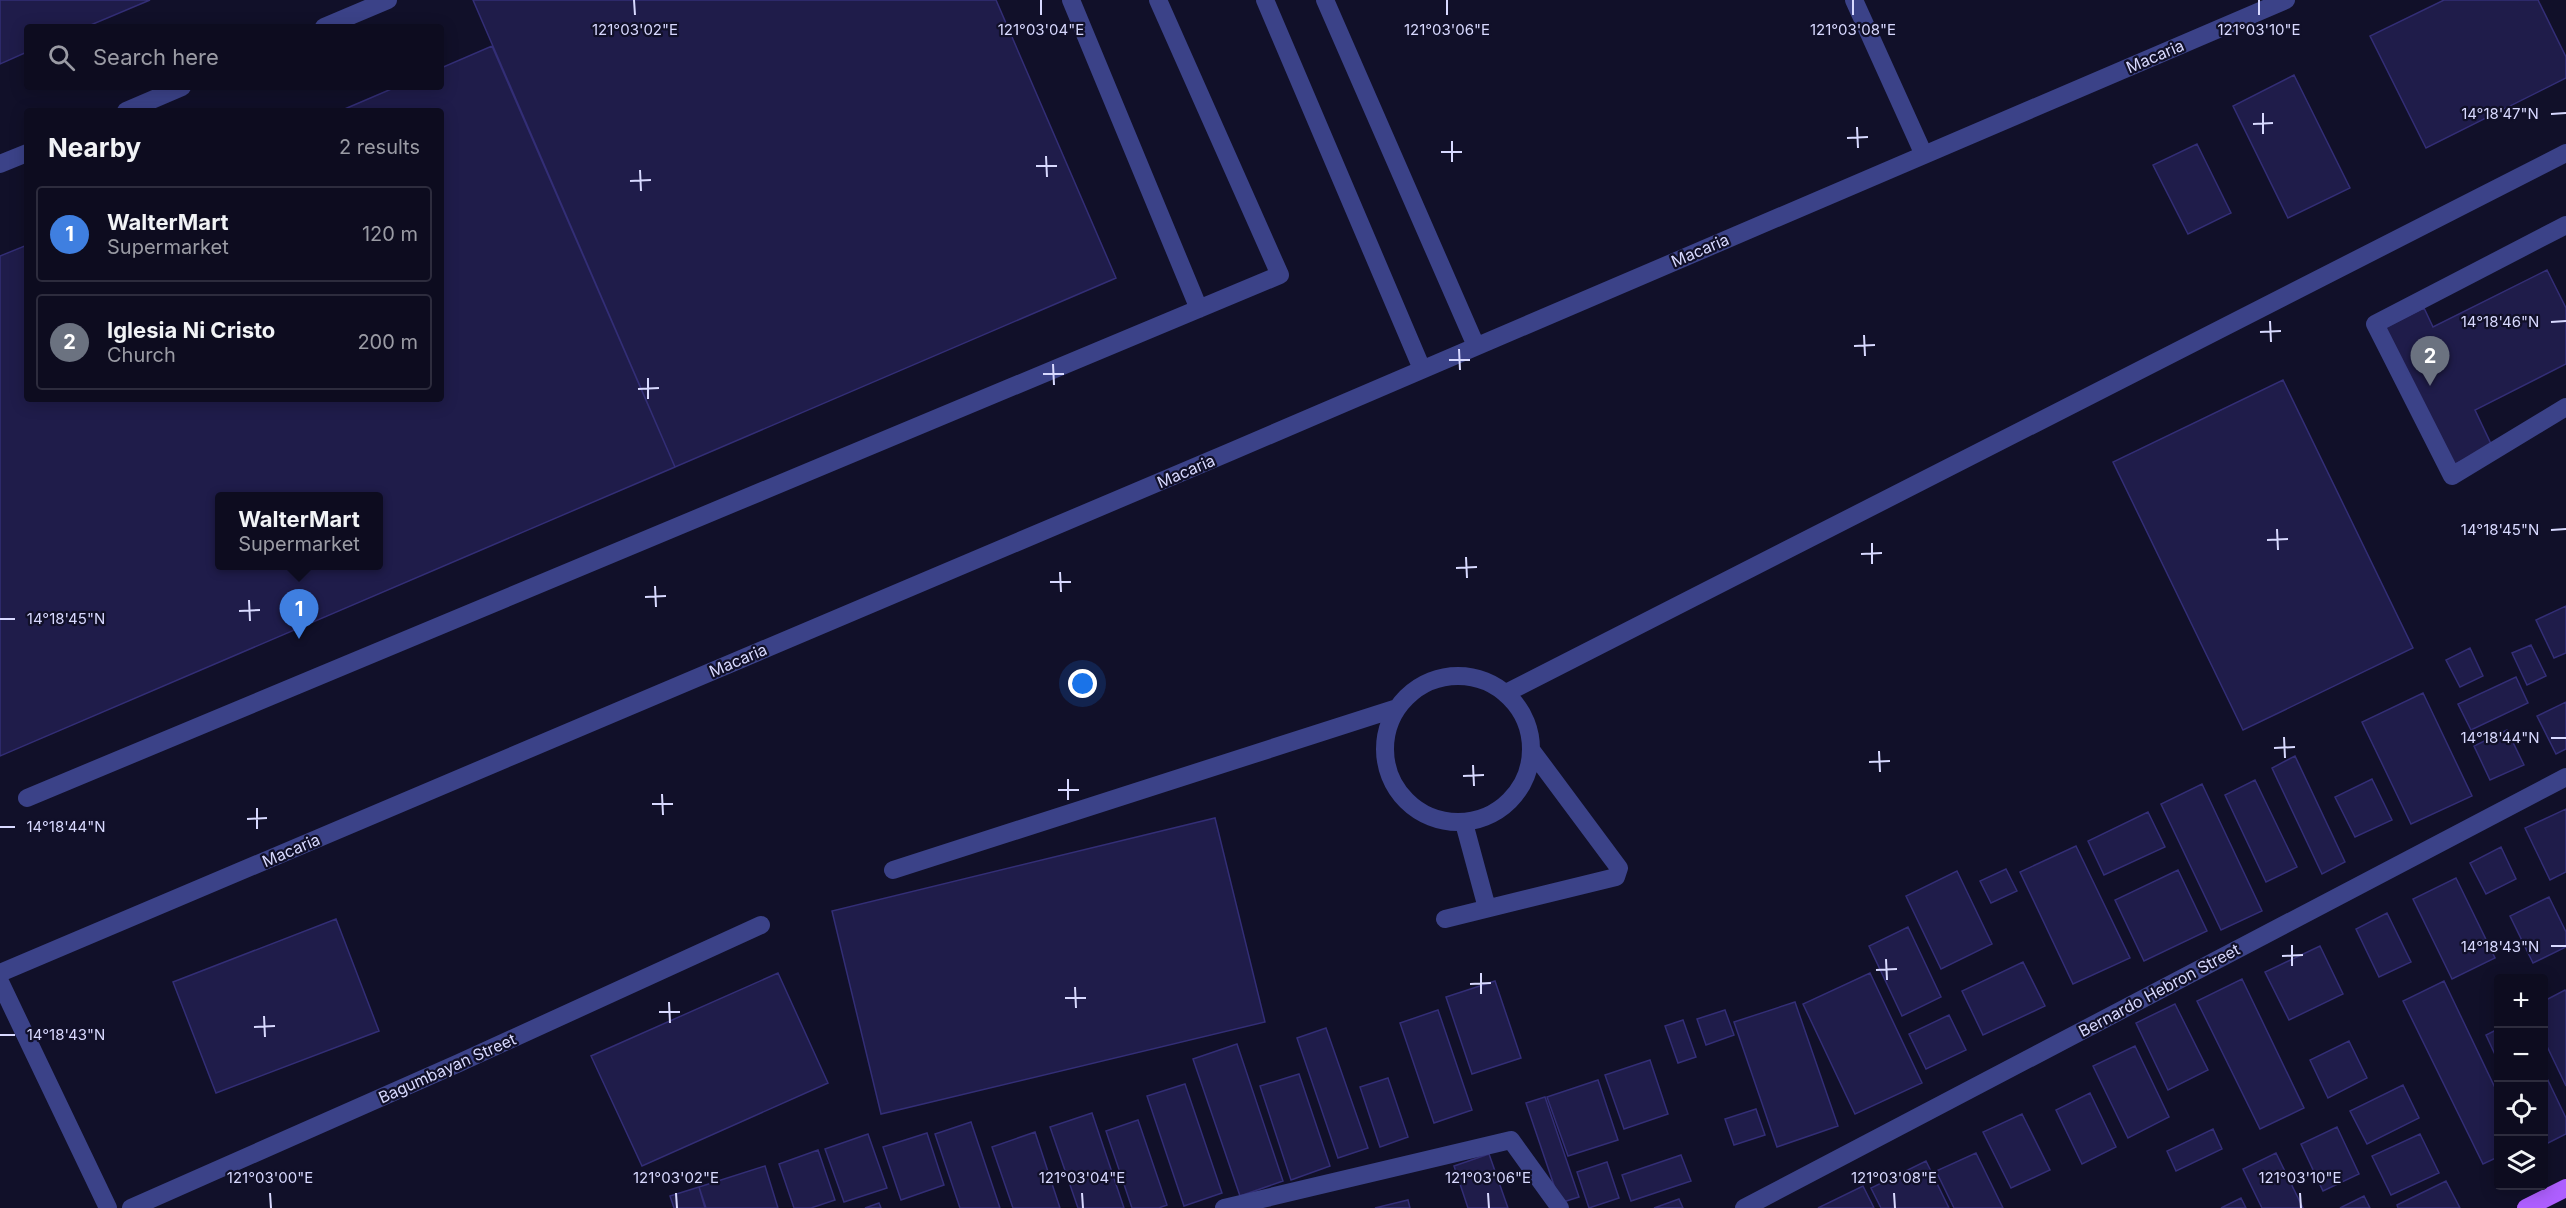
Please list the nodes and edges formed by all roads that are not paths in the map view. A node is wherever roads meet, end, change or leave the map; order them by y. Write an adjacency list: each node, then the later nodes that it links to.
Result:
1 (388, 0): 8 (street)
2 (1071, 0): 16 (street)
3 (1158, 0): 16 (street)
4 (1265, 0): 18 (street)
5 (1325, 0): 17 (street)
6 (1854, 0): 13 (street)
7 (2286, 0): 13 (street, Macaria)
8 (331, 24)
9 (175, 90): 10 (street)
10 (133, 108)
11 (2566, 153): 20 (street)
12 (24, 154): 14 (street)
13 (1924, 154): 17 (street, Macaria)
14 (0, 164)
15 (2566, 225): 19 (street)
16 (1199, 309): 24 (street)
17 (1476, 346): 18 (street, Macaria)
18 (1422, 369): 30 (street, Macaria)
19 (2566, 407)
20 (1506, 693): 21 (street); 22 (street)
21 (1397, 708): 25 (street); 26 (street)
22 (1532, 751): 25 (street); 27 (street)
23 (2566, 777): 33 (street, Bernardo Hebron Street)
24 (27, 798)
25 (1464, 823): 27 (street)
26 (893, 870)
27 (1487, 908): 28 (street)
28 (1444, 919)
29 (761, 925): 35 (street, Bagumbayan Street)
30 (0, 973)
31 (0, 982): 34 (street)
32 (2566, 1188): 39 (main road)
33 (1764, 1203): 38 (street, Bernardo Hebron Street)
34 (108, 1208)
35 (131, 1208)
36 (1224, 1208): 37 (street)
37 (1560, 1208)
38 (1744, 1208)
39 (2526, 1208)

